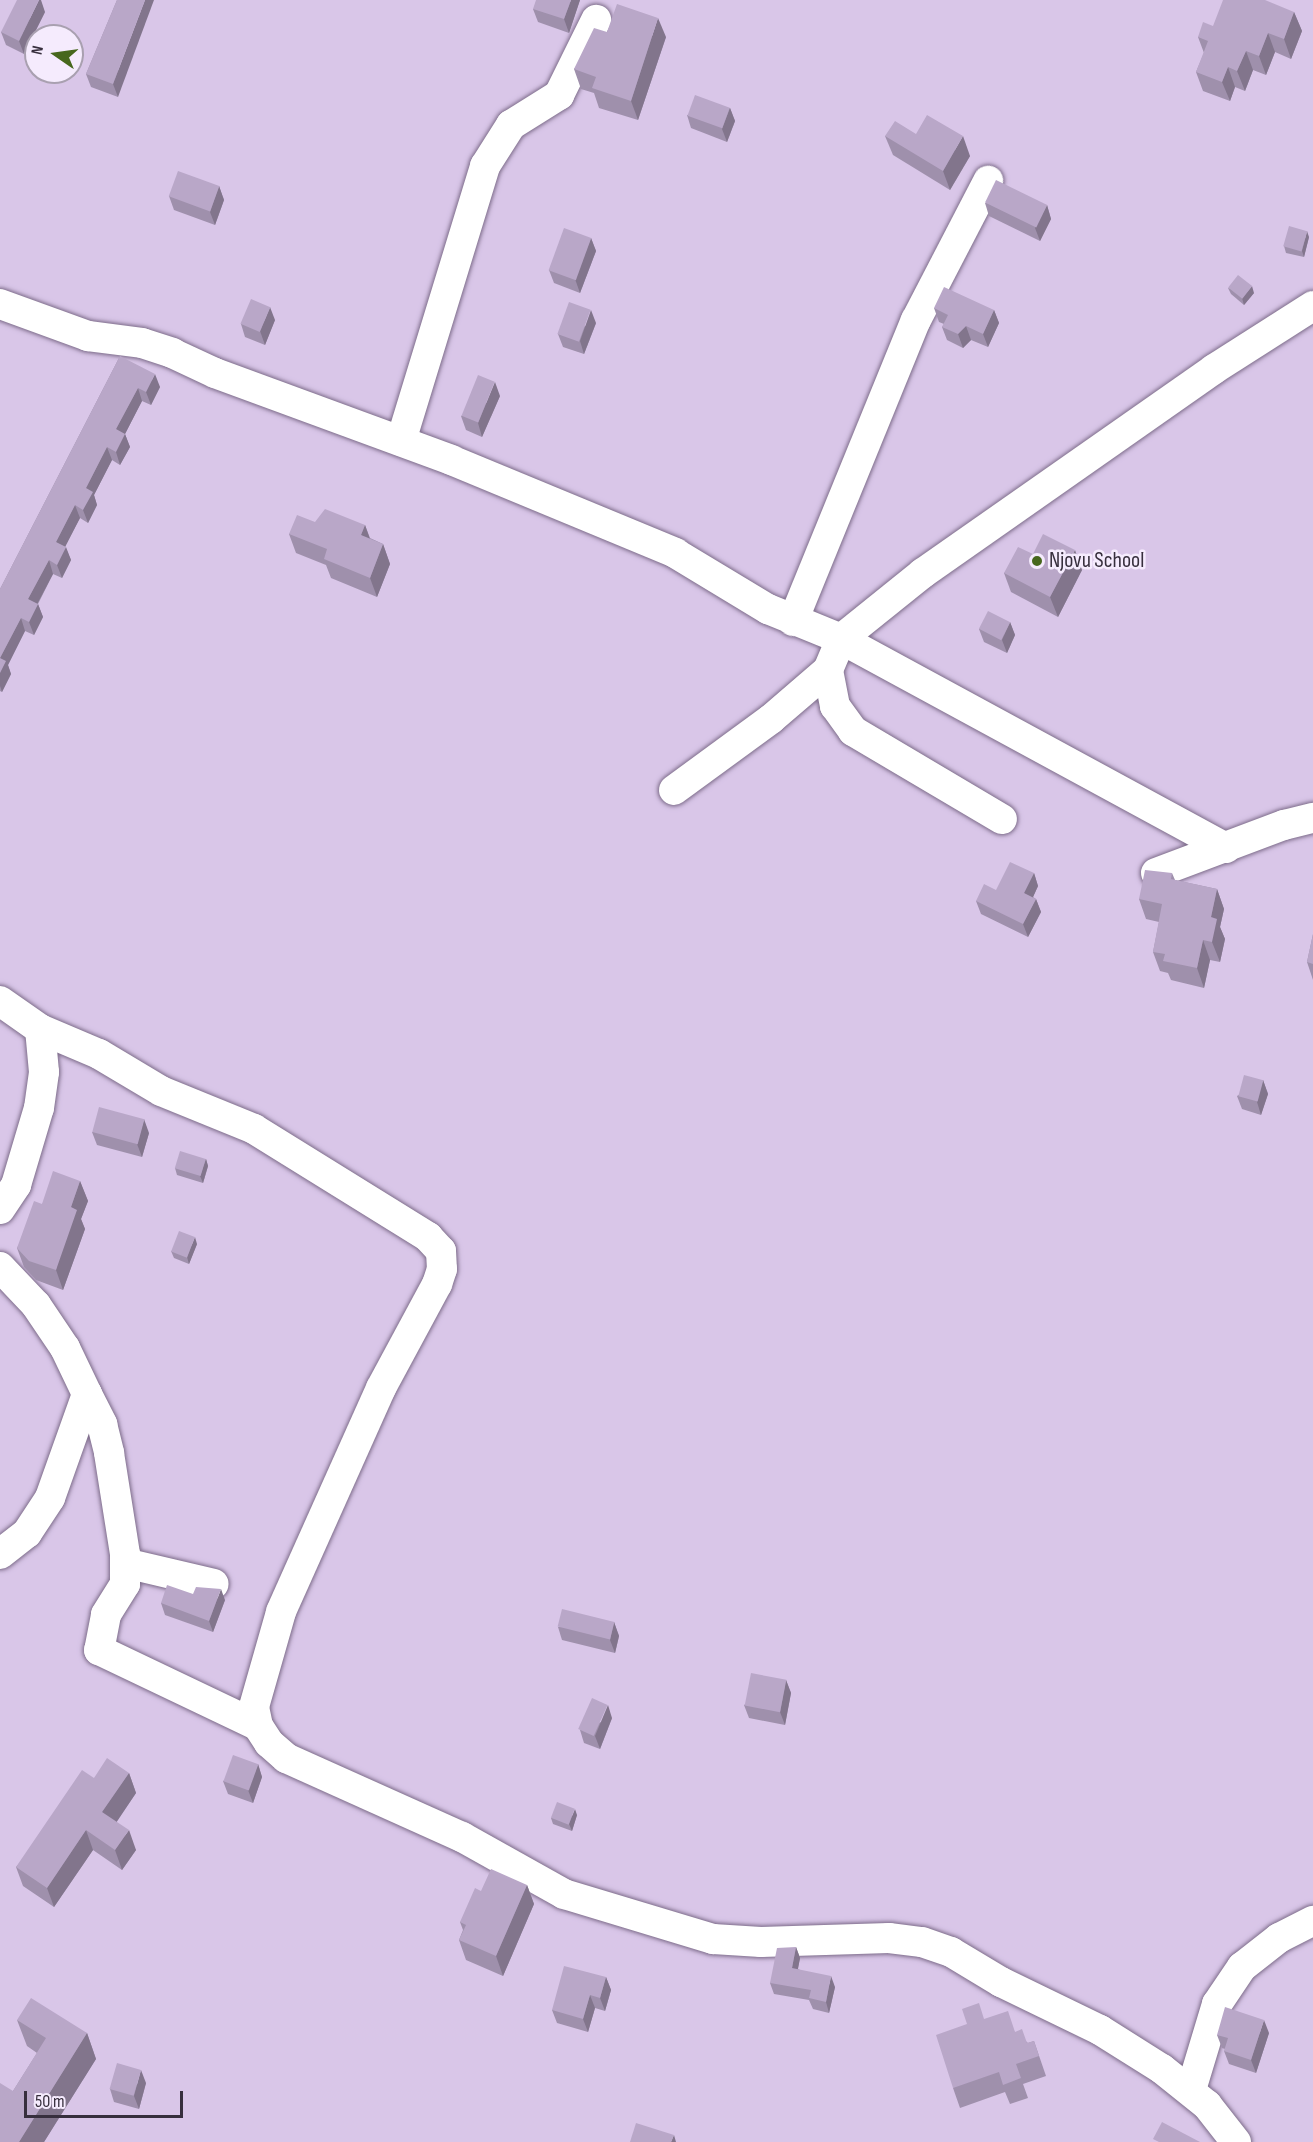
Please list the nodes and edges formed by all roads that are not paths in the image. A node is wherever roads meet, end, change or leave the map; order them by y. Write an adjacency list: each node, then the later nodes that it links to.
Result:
1 (596, 20): 5 (street)
2 (988, 181): 6 (street)
3 (0, 304): 5 (street)
4 (1313, 306): 7 (street)
5 (401, 441): 6 (street)
6 (793, 621): 7 (street)
7 (841, 639): 8 (street); 12 (street)
8 (828, 670): 9 (street); 11 (street)
9 (674, 790)
10 (1310, 811): 12 (street)
11 (1002, 819)
12 (1226, 848): 13 (street)
13 (1156, 873)
14 (0, 1001): 15 (street)
15 (40, 1029): 16 (street); 22 (street)
16 (0, 1209)
17 (0, 1267): 18 (street)
18 (87, 1395): 19 (street); 20 (street)
19 (0, 1554)
20 (125, 1563): 21 (street); 22 (street)
21 (214, 1584)
22 (258, 1726): 24 (street)
23 (1313, 1921): 24 (street)
24 (1191, 2090): 25 (street)
25 (1236, 2142)

